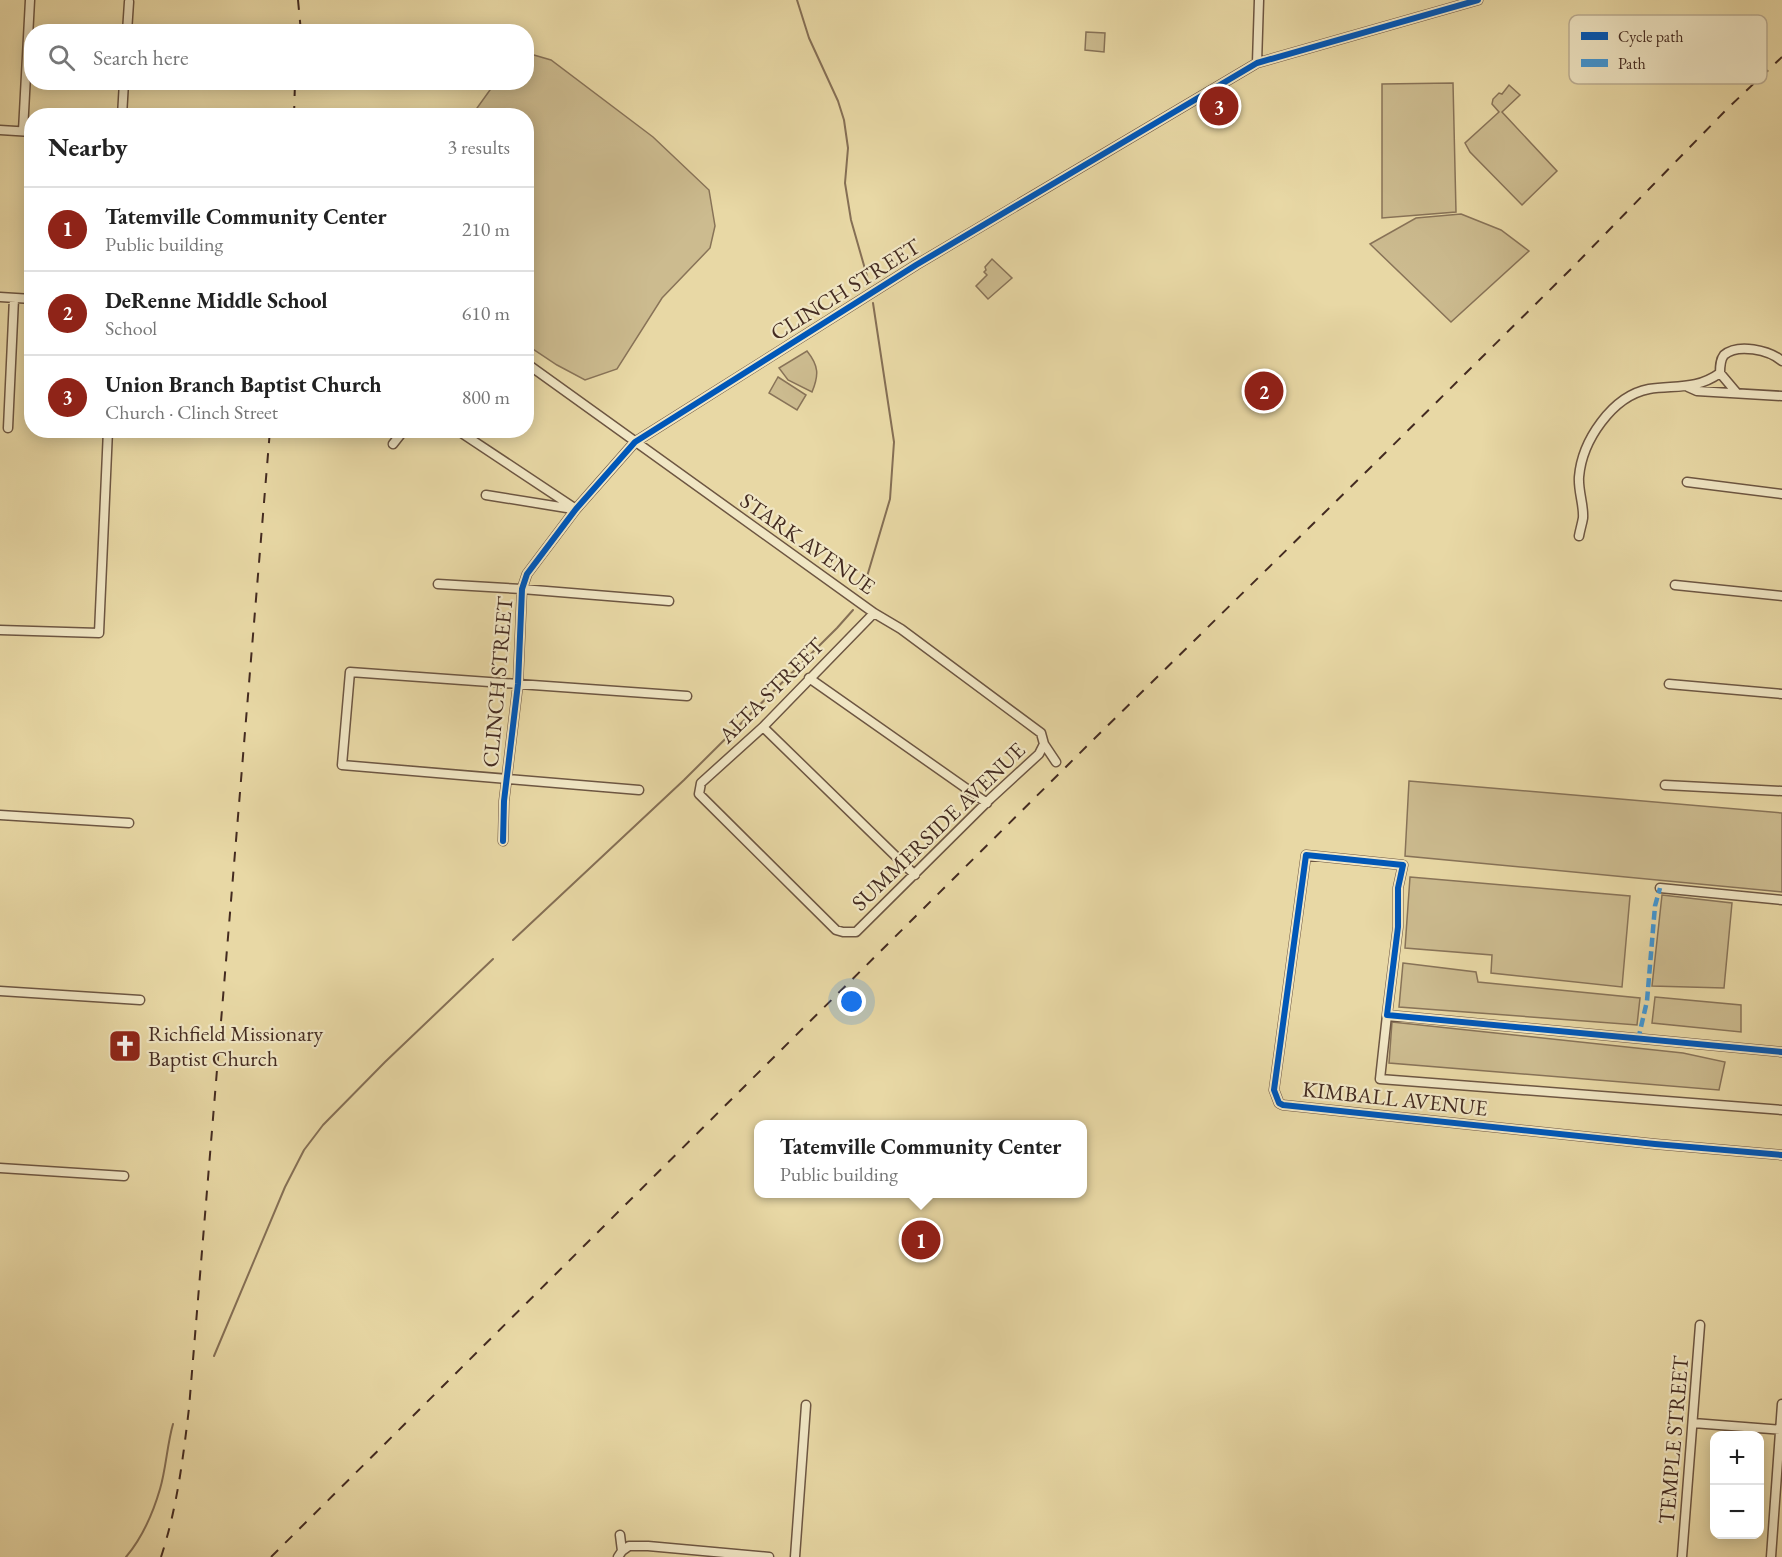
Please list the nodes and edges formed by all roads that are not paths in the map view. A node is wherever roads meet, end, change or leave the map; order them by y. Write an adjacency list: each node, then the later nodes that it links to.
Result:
1 (30, 0): 5 (street)
2 (1259, 0): 7 (street)
3 (1478, 0): 7 (street, CLINCH STREET)
4 (129, 2): 6 (street)
5 (29, 24)
6 (128, 24)
7 (1257, 63): 27 (street, CLINCH STREET)
8 (28, 90): 10 (street)
9 (124, 90): 11 (street)
10 (28, 108)
11 (122, 108)
12 (0, 130): 13 (street)
13 (24, 132)
14 (0, 297): 15 (street)
15 (14, 298): 16 (street); 23 (street)
16 (24, 299)
17 (1782, 361): 19 (street)
18 (534, 369): 27 (street, STARK AVENUE)
19 (1719, 373): 20 (street); 21 (street)
20 (1688, 387): 21 (street); 33 (street)
21 (1736, 393): 22 (street)
22 (1782, 396)
23 (8, 428)
24 (108, 438): 40 (street)
25 (398, 438): 28 (street)
26 (469, 438): 32 (street)
27 (635, 442): 32 (street, CLINCH STREET); 39 (street, STARK AVENUE)
28 (393, 444)
29 (1687, 482): 30 (street)
30 (1782, 494)
31 (486, 495): 32 (street)
32 (576, 509): 36 (street, CLINCH STREET)
33 (1579, 536)
34 (438, 584): 36 (street)
35 (1675, 585): 37 (street)
36 (522, 589): 38 (street); 42 (street, CLINCH STREET)
37 (1782, 596)
38 (669, 601)
39 (874, 613): 41 (street, ALTA STREET); 47 (street, STARK AVENUE)
40 (0, 630)
41 (809, 678): 46 (street, ALTA STREET); 53 (street)
42 (518, 684): 45 (street); 49 (street, CLINCH STREET); 49 (street)
43 (1669, 684): 44 (street)
44 (1782, 694)
45 (687, 696)
46 (763, 727): 57 (street); 60 (street, ALTA STREET)
47 (1044, 744): 48 (street, STARK AVENUE); 53 (street, SUMMERSIDE AVENUE)
48 (1056, 762)
49 (507, 779): 51 (street); 56 (street, CLINCH STREET)
50 (1665, 785): 52 (street)
51 (639, 790)
52 (1782, 791)
53 (987, 803): 57 (street, SUMMERSIDE AVENUE)
54 (0, 815): 55 (street)
55 (129, 823)
56 (502, 842)
57 (915, 875): 60 (street, SUMMERSIDE AVENUE)
58 (1660, 888): 59 (street)
59 (1782, 900)
60 (856, 932)
61 (0, 991): 62 (street)
62 (140, 1000)
63 (1387, 1016): 64 (street); 65 (street); 66 (street, KIMBALL AVENUE)
64 (1782, 1052)
65 (1782, 1110)
66 (1782, 1155)
67 (0, 1168): 68 (street)
68 (124, 1176)
69 (1700, 1325): 72 (street, TEMPLE STREET)
70 (1782, 1404): 73 (street)
71 (806, 1405): 77 (street)
72 (1693, 1423): 73 (street); 78 (street, TEMPLE STREET)
73 (1781, 1429): 79 (street)
74 (620, 1535): 75 (street)
75 (620, 1554): 76 (street)
76 (769, 1557)
77 (795, 1557)
78 (1682, 1557)
79 (1770, 1557)

